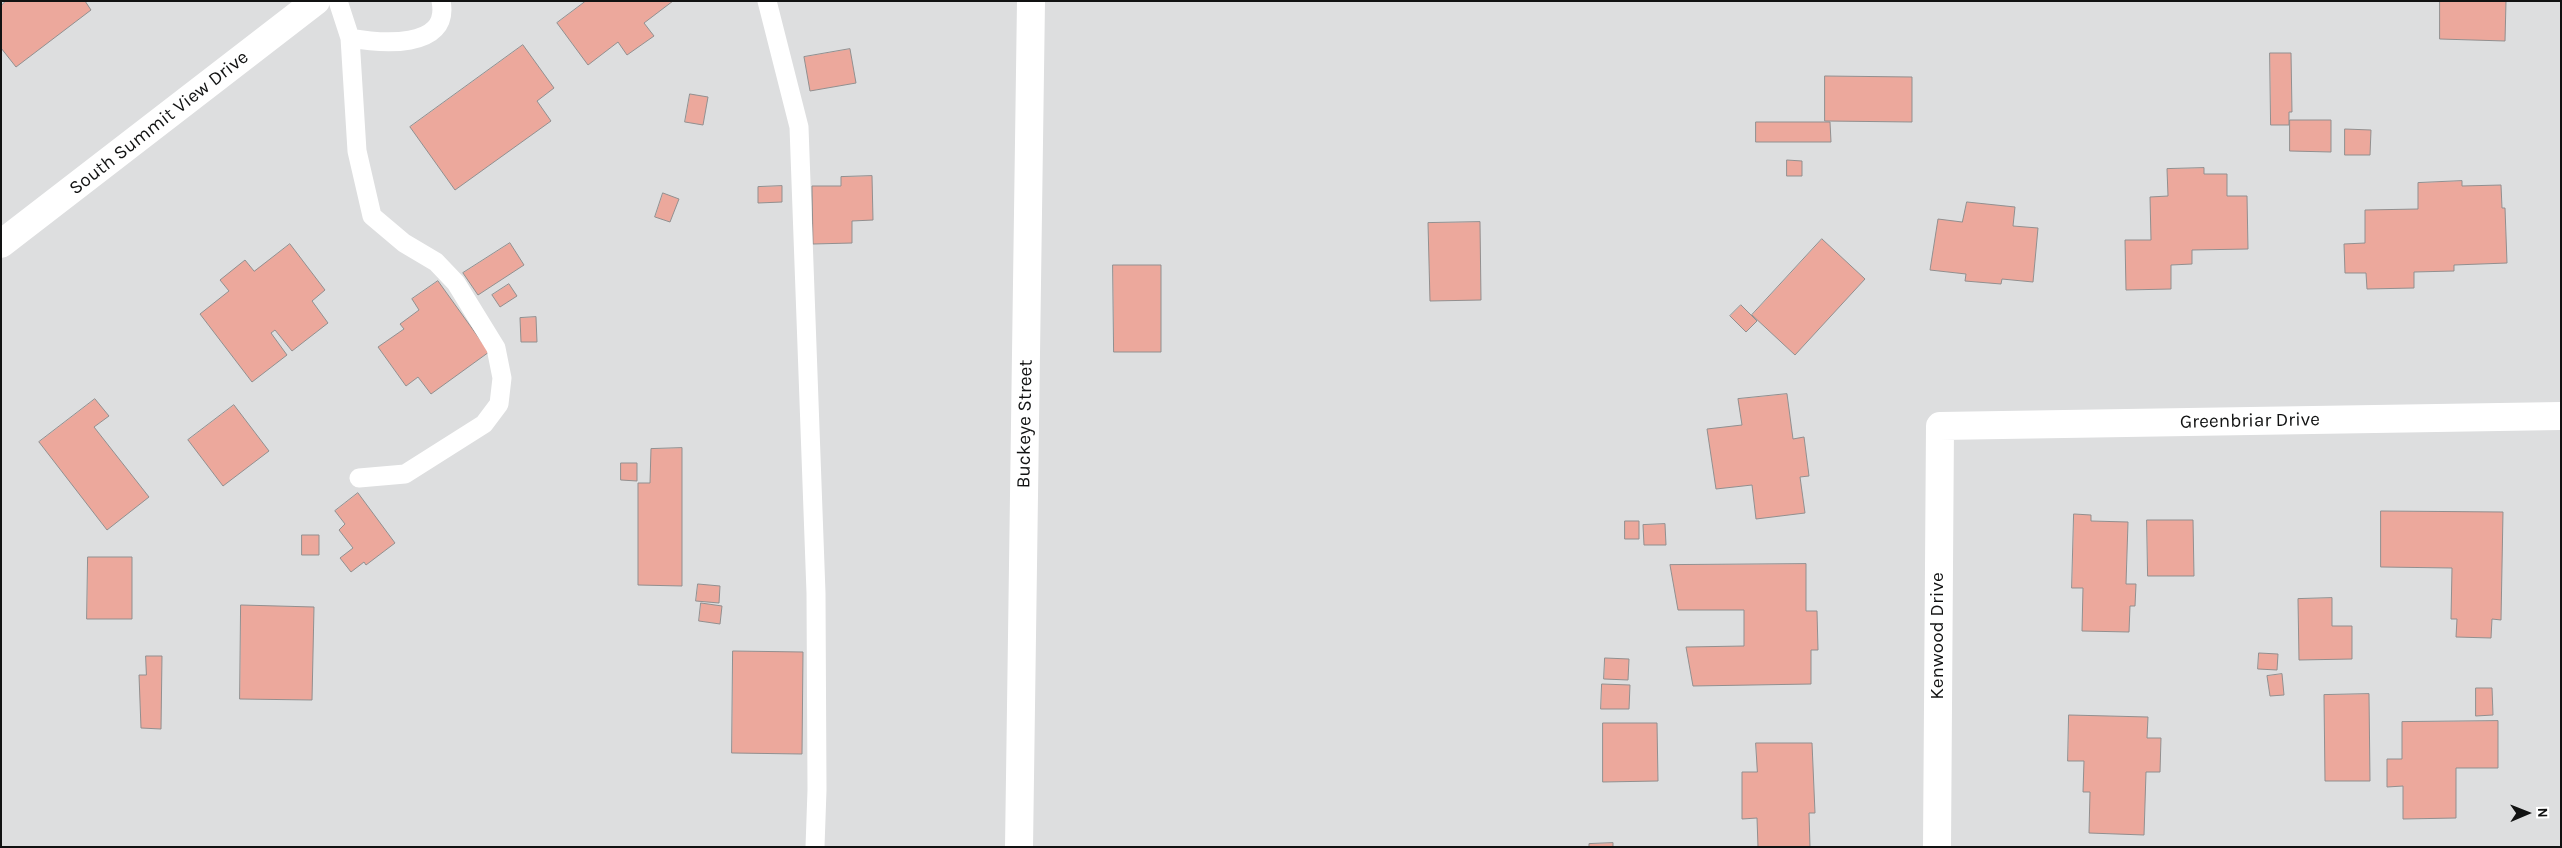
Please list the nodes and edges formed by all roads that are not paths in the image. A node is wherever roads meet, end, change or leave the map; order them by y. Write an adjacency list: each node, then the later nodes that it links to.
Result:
1 (316, 1): 7 (street, South Summit View Drive)
2 (338, 1): 6 (lane)
3 (441, 1): 6 (lane)
4 (767, 1): 11 (lane)
5 (1031, 1): 12 (street, Buckeye Street)
6 (350, 38): 10 (lane)
7 (1, 244)
8 (2561, 416): 9 (street, Greenbriar Drive)
9 (1940, 426): 13 (street, Kenwood Drive)
10 (359, 478)
11 (815, 847)
12 (1019, 847)
13 (1937, 847)

